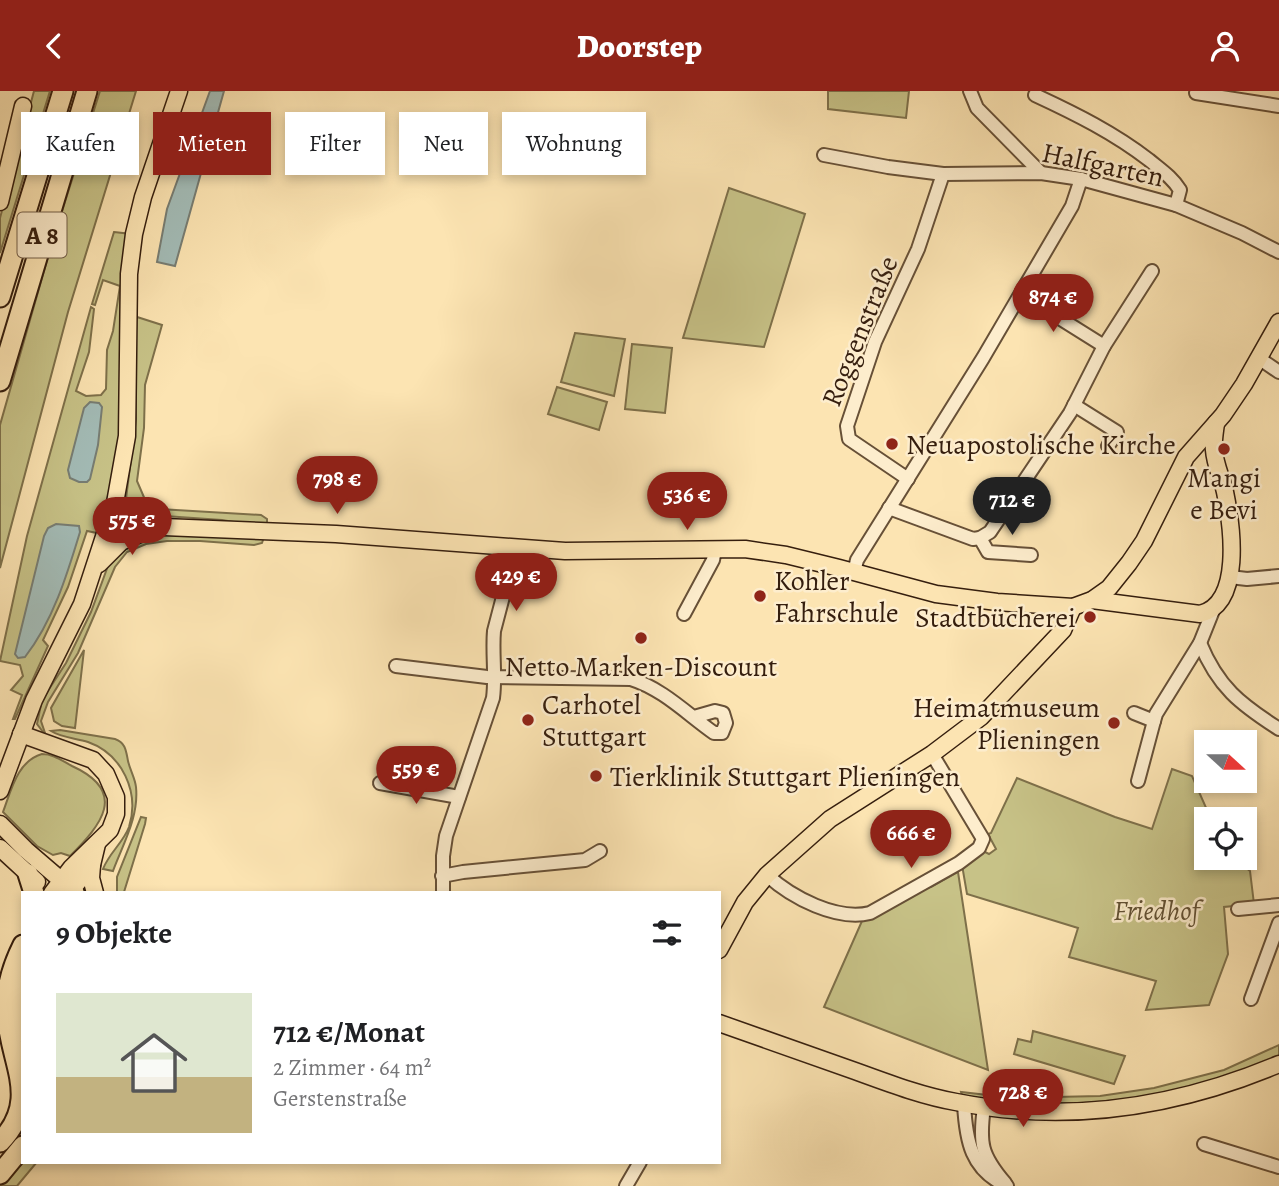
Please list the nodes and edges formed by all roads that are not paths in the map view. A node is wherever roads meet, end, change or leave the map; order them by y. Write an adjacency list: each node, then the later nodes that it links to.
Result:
1 (63, 91): 19 (highway, A 8)
2 (87, 91): 24 (highway, A 8)
3 (179, 91): 32 (main road)
4 (970, 91): 11 (street)
5 (1196, 93): 8 (street)
6 (1035, 95): 15 (street)
7 (25, 98): 10 (main road); 14 (main road)
8 (1279, 106)
9 (824, 155): 12 (street, Halfgarten)
10 (0, 165)
11 (1041, 173): 12 (street, Halfgarten); 13 (street, Halfgarten)
12 (943, 174): 30 (street, Roggenstraße)
13 (1081, 179): 15 (street, Halfgarten); 18 (street)
14 (0, 202)
15 (1177, 205): 16 (street, Halfgarten)
16 (1279, 252)
17 (1152, 271): 21 (street)
18 (1021, 294): 21 (street); 30 (street)
19 (0, 297)
20 (1279, 322): 22 (main road)
21 (1104, 346): 25 (street)
22 (1260, 359): 23 (street); 26 (main road)
23 (1279, 372)
24 (0, 381)
25 (1074, 405): 27 (street); 34 (street)
26 (1216, 423): 28 (main road); 29 (main road)
27 (1108, 446)
28 (1194, 447): 29 (main road); 42 (main road)
29 (1214, 450): 41 (main road)
30 (908, 479): 31 (street)
31 (890, 508): 34 (street); 39 (street)
32 (110, 521): 33 (main road); 38 (main road)
33 (158, 527): 35 (main road); 38 (main road)
34 (980, 538): 37 (street)
35 (516, 547): 36 (main road); 48 (street)
36 (715, 550): 39 (main road); 44 (street)
37 (1031, 555)
38 (94, 568): 53 (main road)
39 (854, 572): 43 (main road)
40 (1279, 576): 41 (street)
41 (1230, 577): 45 (main road)
42 (1111, 596): 43 (main road); 45 (main road)
43 (1073, 607): 55 (main road)
44 (684, 614)
45 (1206, 617): 46 (street)
46 (1200, 643): 51 (street); 52 (street)
47 (396, 666): 48 (street)
48 (496, 677): 50 (street); 60 (street)
49 (1134, 713): 51 (street)
50 (694, 717)
51 (1154, 721): 57 (street)
52 (1279, 729)
53 (21, 734): 54 (main road); 56 (main road)
54 (52, 747): 56 (main road); 62 (main road)
55 (932, 754): 66 (main road); 66 (street)
56 (7, 772): 59 (main road)
57 (1138, 781)
58 (380, 783): 60 (street)
59 (0, 791)
60 (459, 797): 67 (street)
61 (0, 824): 69 (main road)
62 (97, 844): 65 (main road); 69 (main road)
63 (0, 848): 68 (main road)
64 (600, 851): 67 (street)
65 (92, 865): 69 (main road); 70 (main road)
66 (767, 875): 75 (main road)
67 (442, 876): 71 (street)
68 (31, 883): 69 (main road)
69 (63, 890)
70 (94, 891)
71 (443, 891)
72 (1279, 905): 73 (street)
73 (1238, 909)
74 (1279, 923): 77 (street)
75 (721, 946)
76 (21, 950): 80 (highway)
77 (1251, 999)
78 (721, 1024): 82 (main road)
79 (1279, 1064): 83 (main road)
80 (21, 1087)
81 (21, 1100): 84 (highway)
82 (964, 1104): 83 (main road); 91 (street)
83 (984, 1107): 91 (street)
84 (0, 1142)
85 (1204, 1144): 88 (street)
86 (21, 1148): 89 (highway)
87 (639, 1164): 90 (street)
88 (1279, 1167)
89 (0, 1174)
90 (626, 1186)
91 (1007, 1186)

